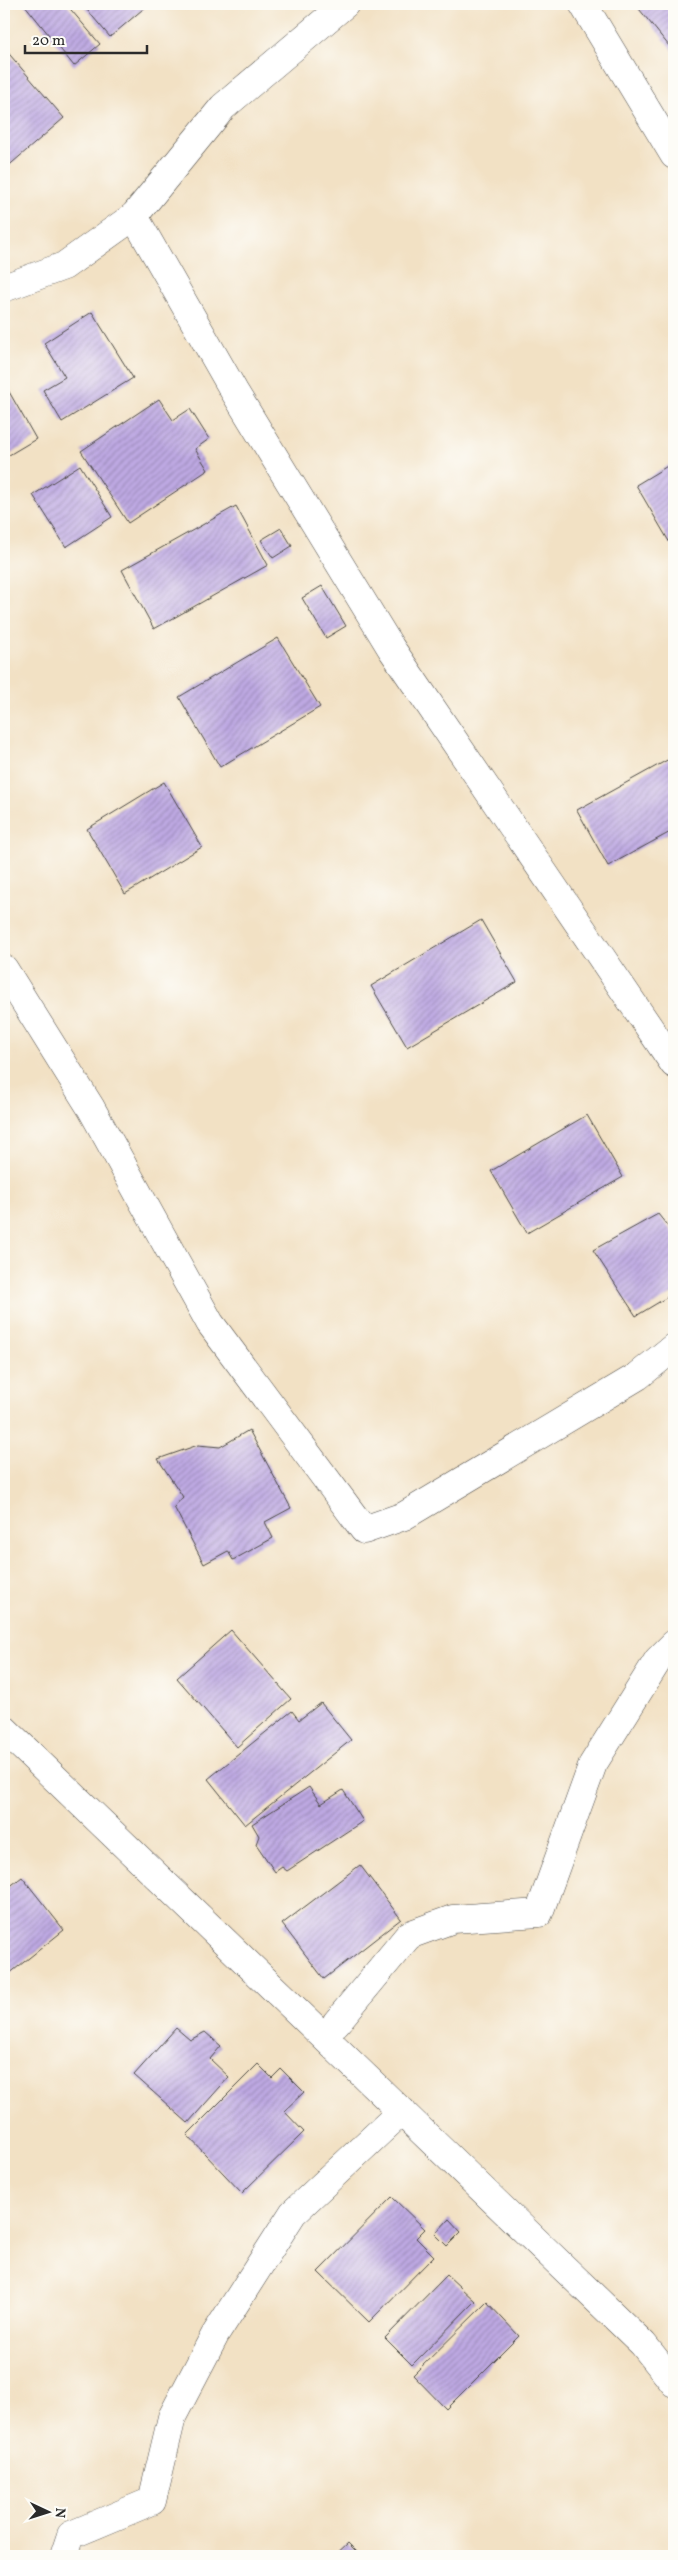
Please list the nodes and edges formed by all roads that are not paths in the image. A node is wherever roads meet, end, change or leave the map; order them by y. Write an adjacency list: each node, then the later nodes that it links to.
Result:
1 (345, 4): 4 (street)
2 (583, 4): 3 (street)
3 (674, 155)
4 (134, 216): 5 (street); 7 (street)
5 (4, 288)
6 (4, 969): 8 (street)
7 (674, 1064)
8 (674, 1347)
9 (674, 1644): 11 (street)
10 (4, 1729): 12 (street)
11 (336, 2023)
12 (402, 2111): 13 (street); 14 (street)
13 (674, 2383)
14 (64, 2556)

